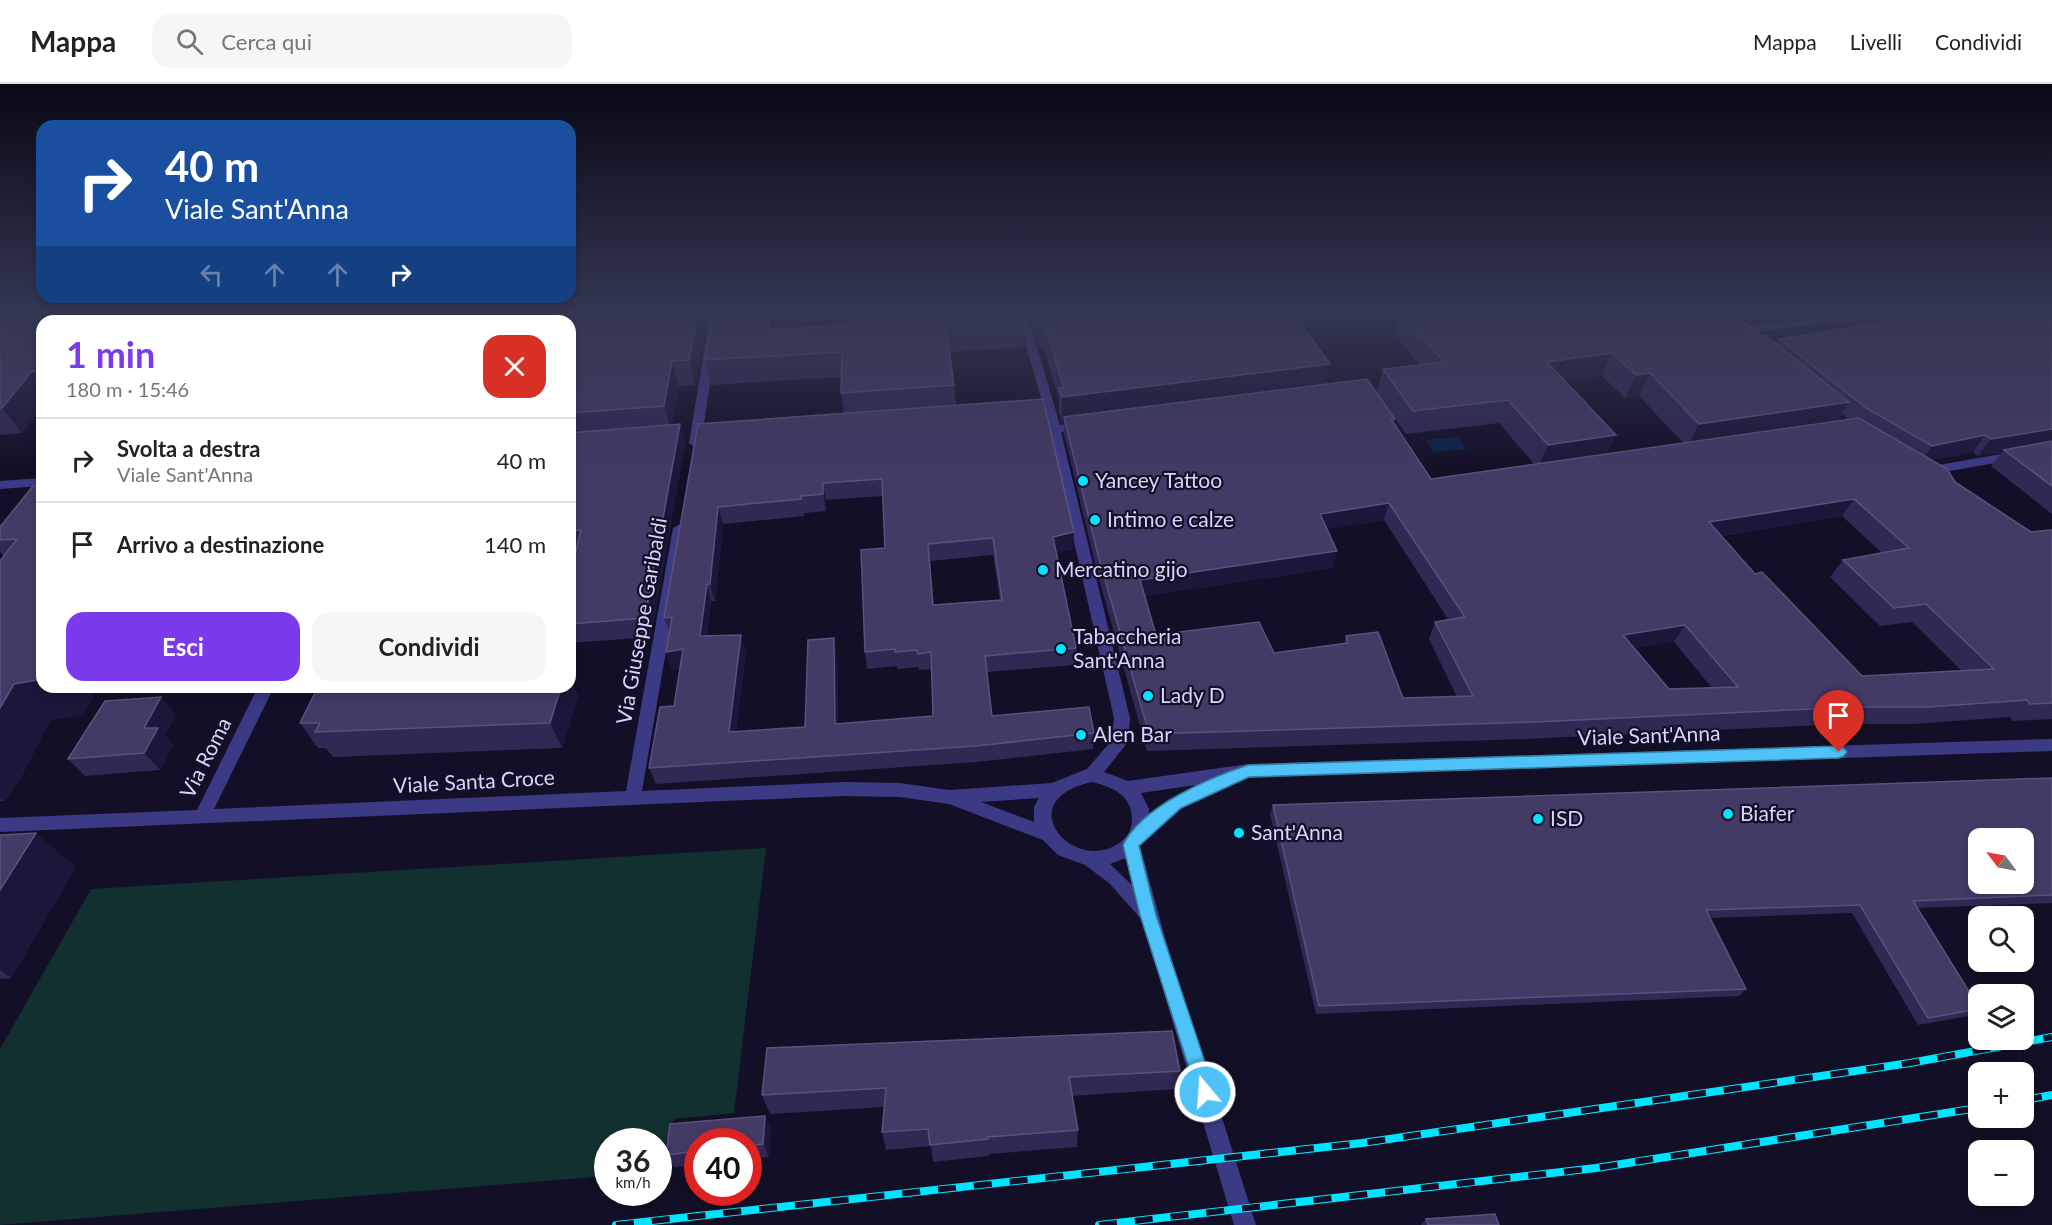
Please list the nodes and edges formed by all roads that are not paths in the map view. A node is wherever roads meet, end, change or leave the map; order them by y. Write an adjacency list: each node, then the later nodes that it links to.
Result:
1 (707, 363): 6 (street)
2 (1034, 363): 4 (street)
3 (1098, 423): 4 (street)
4 (1054, 429): 16 (street)
5 (2052, 449): 7 (street)
6 (693, 453)
7 (1941, 482)
8 (36, 483): 9 (street)
9 (0, 485)
10 (36, 491): 11 (street)
11 (28, 501)
12 (683, 510): 19 (street, Via Giuseppe Garibaldi)
13 (263, 693): 21 (street, Via Roma)
14 (2052, 745): 15 (street, Viale Sant'Anna)
15 (1248, 771): 17 (street, Viale Sant'Anna); 24 (street, Viale Sant'Anna)
16 (1092, 775): 17 (street); 18 (street)
17 (1127, 788): 24 (street)
18 (1054, 790): 20 (street, Viale Santa Croce); 23 (street)
19 (633, 797): 20 (street, Viale Santa Croce); 21 (street, Viale Santa Croce)
20 (949, 797): 23 (street, Viale Santa Croce)
21 (202, 816): 22 (street, Viale Santa Croce)
22 (0, 825)
23 (1047, 834): 25 (street)
24 (1135, 840): 25 (street); 26 (street)
25 (1090, 859): 26 (street)
26 (1148, 915): 27 (street)
27 (1245, 1225)

